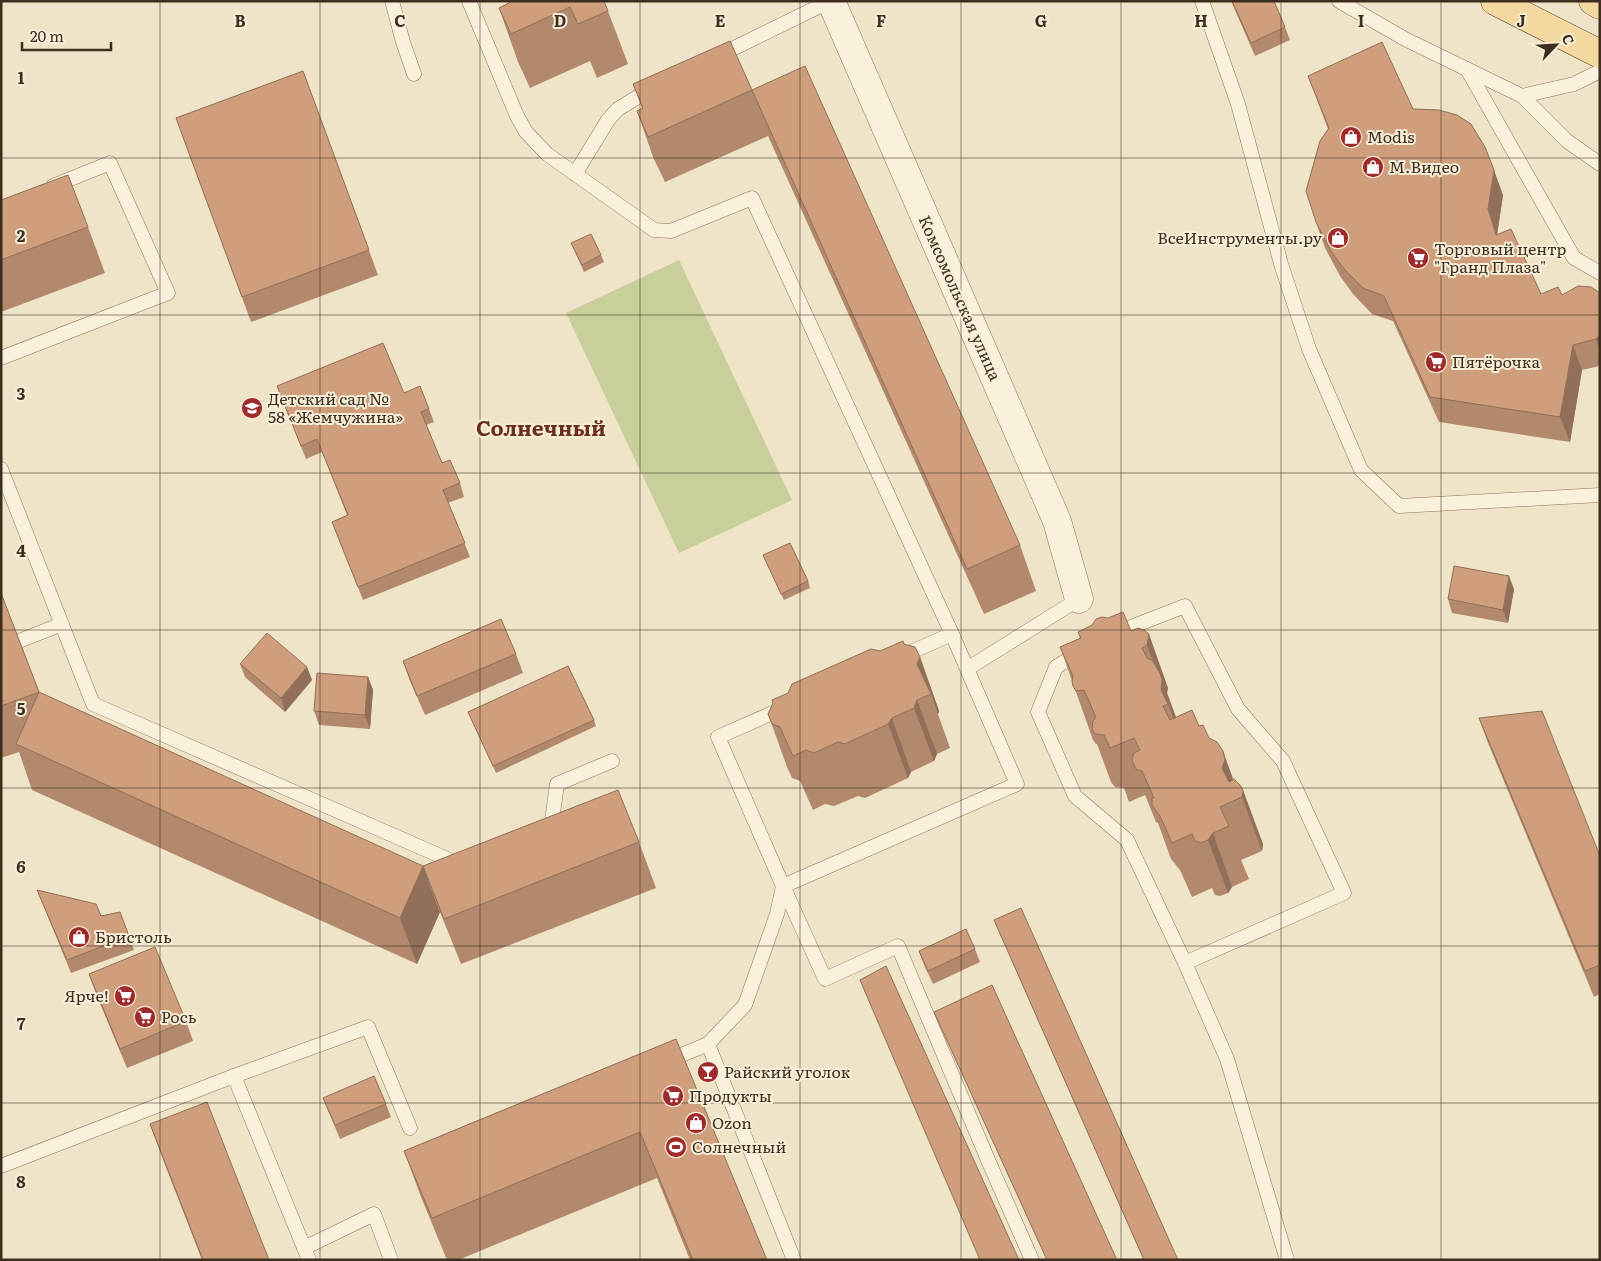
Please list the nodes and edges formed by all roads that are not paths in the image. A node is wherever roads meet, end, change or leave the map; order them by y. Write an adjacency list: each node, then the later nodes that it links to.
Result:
1 (392, 1): 13 (lane)
2 (469, 1): 17 (lane)
3 (830, 1): 10 (lane); 23 (street, Комсомольская улица)
4 (1202, 1): 22 (lane)
5 (1339, 1): 11 (lane)
6 (1495, 1): 9 (main road)
7 (1593, 1): 8 (main road)
8 (1600, 4)
9 (1600, 54)
10 (708, 60)
11 (1467, 69): 15 (lane); 19 (lane)
12 (1600, 72): 15 (lane)
13 (414, 74)
14 (665, 82): 17 (lane)
15 (1522, 96): 16 (lane)
16 (1600, 164)
17 (575, 174): 25 (lane)
18 (38, 192): 20 (lane)
19 (1600, 273)
20 (1, 358)
21 (1, 469): 24 (lane)
22 (1600, 495)
23 (1079, 600): 28 (lane)
24 (62, 624): 26 (lane); 32 (lane)
25 (952, 634): 27 (lane); 28 (lane)
26 (19, 641)
27 (889, 662)
28 (967, 670): 33 (lane)
29 (799, 701): 33 (lane)
30 (612, 761): 31 (lane)
31 (533, 836)
32 (470, 862)
33 (783, 886): 35 (lane); 43 (lane)
34 (1185, 963): 34 (lane); 44 (lane)
35 (708, 1044): 36 (lane); 42 (lane)
36 (654, 1066)
37 (234, 1076): 38 (lane); 39 (lane); 40 (lane)
38 (410, 1128)
39 (1, 1166)
40 (307, 1254): 41 (lane)
41 (391, 1260)
42 (794, 1260)
43 (1032, 1260)
44 (1287, 1260)

